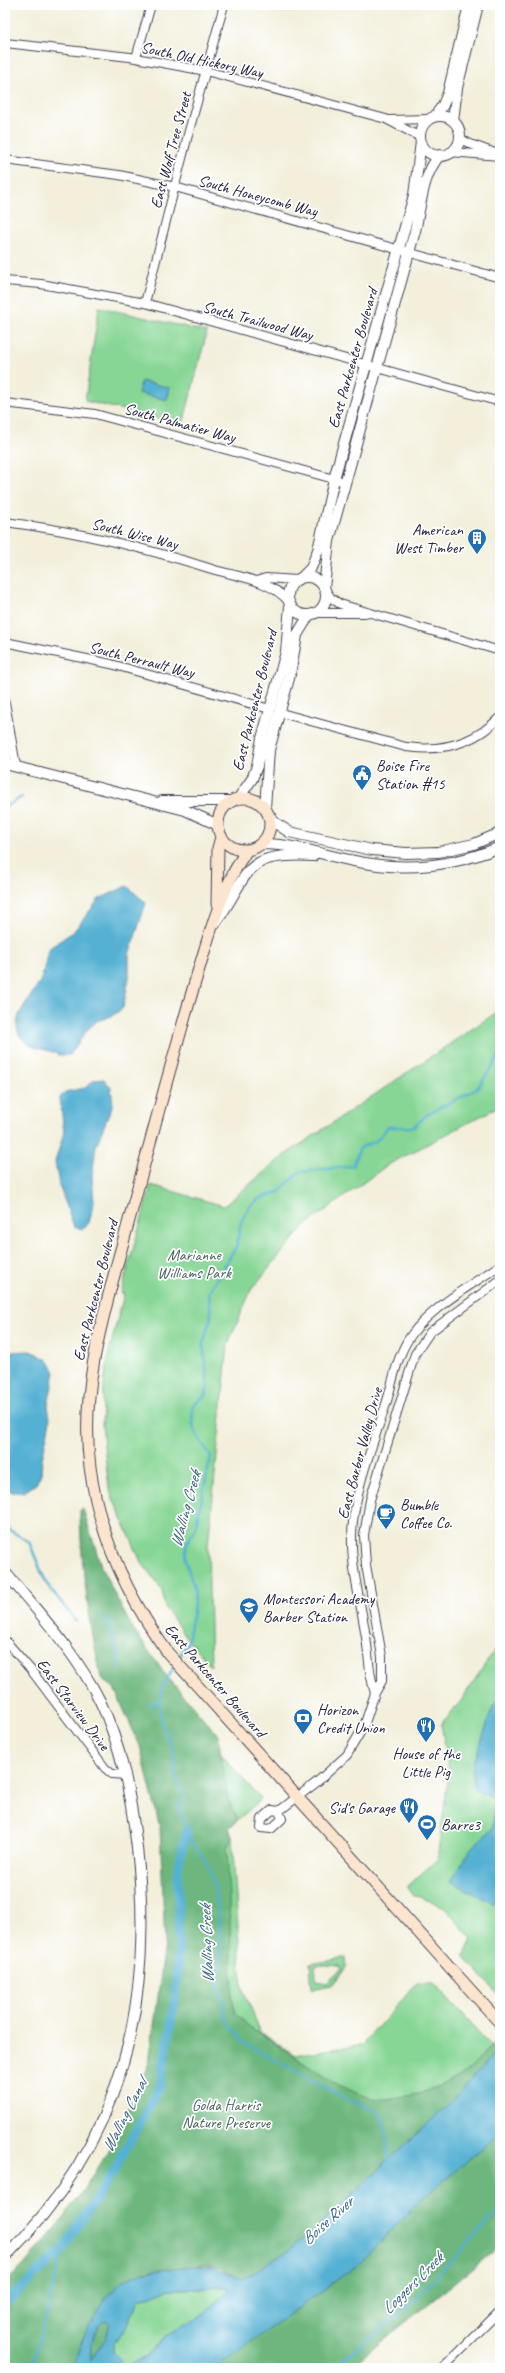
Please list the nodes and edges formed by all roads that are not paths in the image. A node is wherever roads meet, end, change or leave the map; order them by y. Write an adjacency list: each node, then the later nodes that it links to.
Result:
1 (150, 5): 6 (street)
2 (224, 5): 7 (street, East Wolf Tree Street)
3 (468, 5): 8 (street)
4 (478, 5): 10 (street)
5 (5, 43): 6 (street, South Old Hickory Way)
6 (136, 58): 7 (street, South Old Hickory Way)
7 (206, 71): 9 (street, South Old Hickory Way); 17 (street, East Wolf Tree Street)
8 (432, 118): 9 (street, South Old Hickory Way); 10 (street); 12 (street)
9 (389, 120): 12 (street, South Old Hickory Way)
10 (453, 121): 11 (street)
11 (459, 138): 13 (street); 15 (street)
12 (421, 139): 14 (street); 18 (street, East Parkcenter Boulevard)
13 (450, 152): 14 (street); 15 (street)
14 (440, 155): 18 (street, East Parkcenter Boulevard)
15 (500, 155)
16 (5, 160): 17 (street, South Honeycomb Way)
17 (175, 187): 18 (street, South Honeycomb Way); 21 (street, East Wolf Tree Street)
18 (404, 251): 19 (street, South Honeycomb Way); 22 (street, East Parkcenter Boulevard); 23 (street, East Parkcenter Boulevard)
19 (500, 278)
20 (5, 281): 21 (street, South Trailwood Way)
21 (145, 303): 22 (street, South Trailwood Way)
22 (367, 364): 23 (street, South Trailwood Way); 26 (street, East Parkcenter Boulevard)
23 (377, 368): 24 (street, South Trailwood Way); 27 (street, East Parkcenter Boulevard)
24 (500, 402)
25 (5, 403): 26 (street, South Palmatier Way)
26 (334, 479): 27 (street, South Palmatier Way); 29 (street, East Parkcenter Boulevard)
27 (345, 482): 31 (street, East Parkcenter Boulevard)
28 (5, 522): 30 (street, South Wise Way)
29 (299, 579): 30 (street, South Wise Way); 31 (street); 32 (street)
30 (256, 581): 32 (street, South Wise Way)
31 (324, 588): 33 (street); 34 (street)
32 (289, 604): 34 (street); 38 (street, East Parkcenter Boulevard)
33 (367, 613): 34 (street); 36 (street)
34 (312, 614): 39 (street, East Parkcenter Boulevard)
35 (5, 642): 38 (street, South Perrault Way)
36 (500, 651)
37 (5, 702): 42 (street)
38 (270, 709): 43 (street, East Parkcenter Boulevard)
39 (281, 713): 40 (street); 45 (street, East Parkcenter Boulevard)
40 (500, 718)
41 (5, 764): 42 (street)
42 (16, 766): 44 (street)
43 (234, 800): 44 (street); 45 (main road); 46 (main road)
44 (150, 801): 46 (street)
45 (266, 810): 47 (street); 49 (main road)
46 (218, 825): 48 (main road)
47 (500, 833)
48 (221, 837): 51 (main road); 53 (main road, East Parkcenter Boulevard)
49 (262, 844): 51 (main road); 52 (street)
50 (500, 847): 52 (street)
51 (246, 850): 53 (main road, East Parkcenter Boulevard)
52 (335, 857): 54 (street)
53 (217, 911): 54 (main road, East Parkcenter Boulevard)
54 (212, 929): 61 (main road, East Parkcenter Boulevard)
55 (500, 1265): 59 (street, East Barber Valley Drive)
56 (500, 1280): 59 (street, East Barber Valley Drive)
57 (5, 1572): 60 (street)
58 (5, 1640): 60 (street, East Starview Drive)
59 (375, 1693): 61 (street, East Barber Valley Drive)
60 (126, 1775): 64 (street)
61 (298, 1797): 62 (street, East Barber Valley Drive); 63 (main road, East Parkcenter Boulevard)
62 (279, 1811)
63 (500, 2024)
64 (5, 2257)
65 (500, 2312): 66 (street)
66 (442, 2368)

